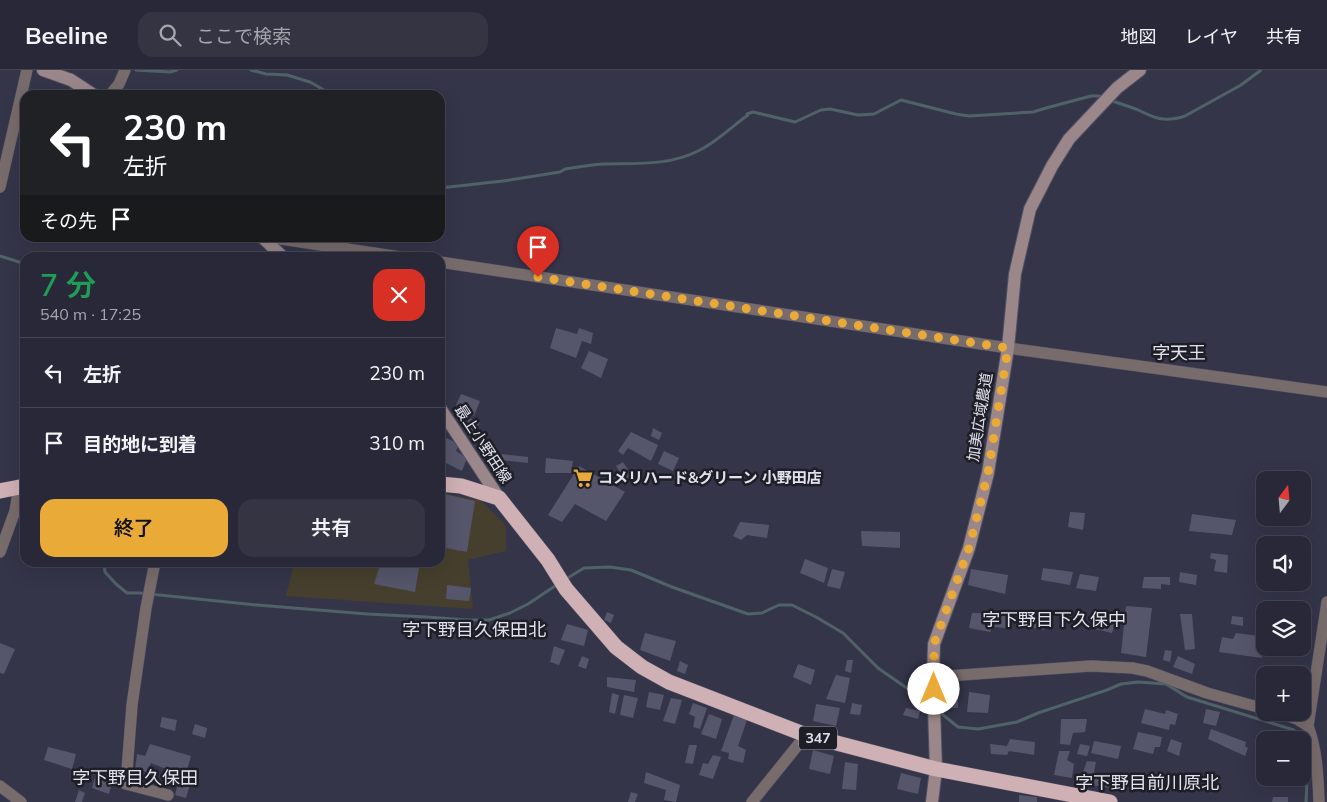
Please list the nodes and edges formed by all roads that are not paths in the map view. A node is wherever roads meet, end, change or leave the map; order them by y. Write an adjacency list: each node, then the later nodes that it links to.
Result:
1 (27, 70): 5 (street)
2 (43, 70): 6 (street)
3 (125, 70): 7 (street)
4 (1140, 70): 15 (street, 加美広域農道)
5 (22, 90)
6 (86, 90)
7 (114, 90)
8 (20, 100): 9 (street)
9 (0, 187)
10 (267, 242): 12 (street)
11 (301, 242): 13 (street)
12 (278, 252)
13 (367, 252)
14 (445, 263): 15 (street)
15 (1008, 348): 16 (street); 26 (street, 加美広域農道)
16 (1327, 392)
17 (445, 416): 22 (street, 最上小野田線)
18 (445, 484): 22 (highway)
19 (20, 487): 20 (highway)
20 (0, 491)
21 (20, 494): 23 (street)
22 (500, 498): 30 (highway, 347)
23 (0, 552)
24 (154, 567): 33 (street)
25 (1327, 602): 29 (street)
26 (934, 677): 27 (street); 31 (street, 加美広域農道)
27 (1256, 707)
28 (1300, 721): 29 (street)
29 (1308, 726): 38 (street)
30 (806, 735): 31 (highway, 347); 35 (street)
31 (936, 769): 36 (street, 加美広域農道); 37 (highway, 347)
32 (1, 790): 34 (street)
33 (168, 796)
34 (21, 802)
35 (752, 802)
36 (932, 802)
37 (1110, 802)
38 (1319, 802)

